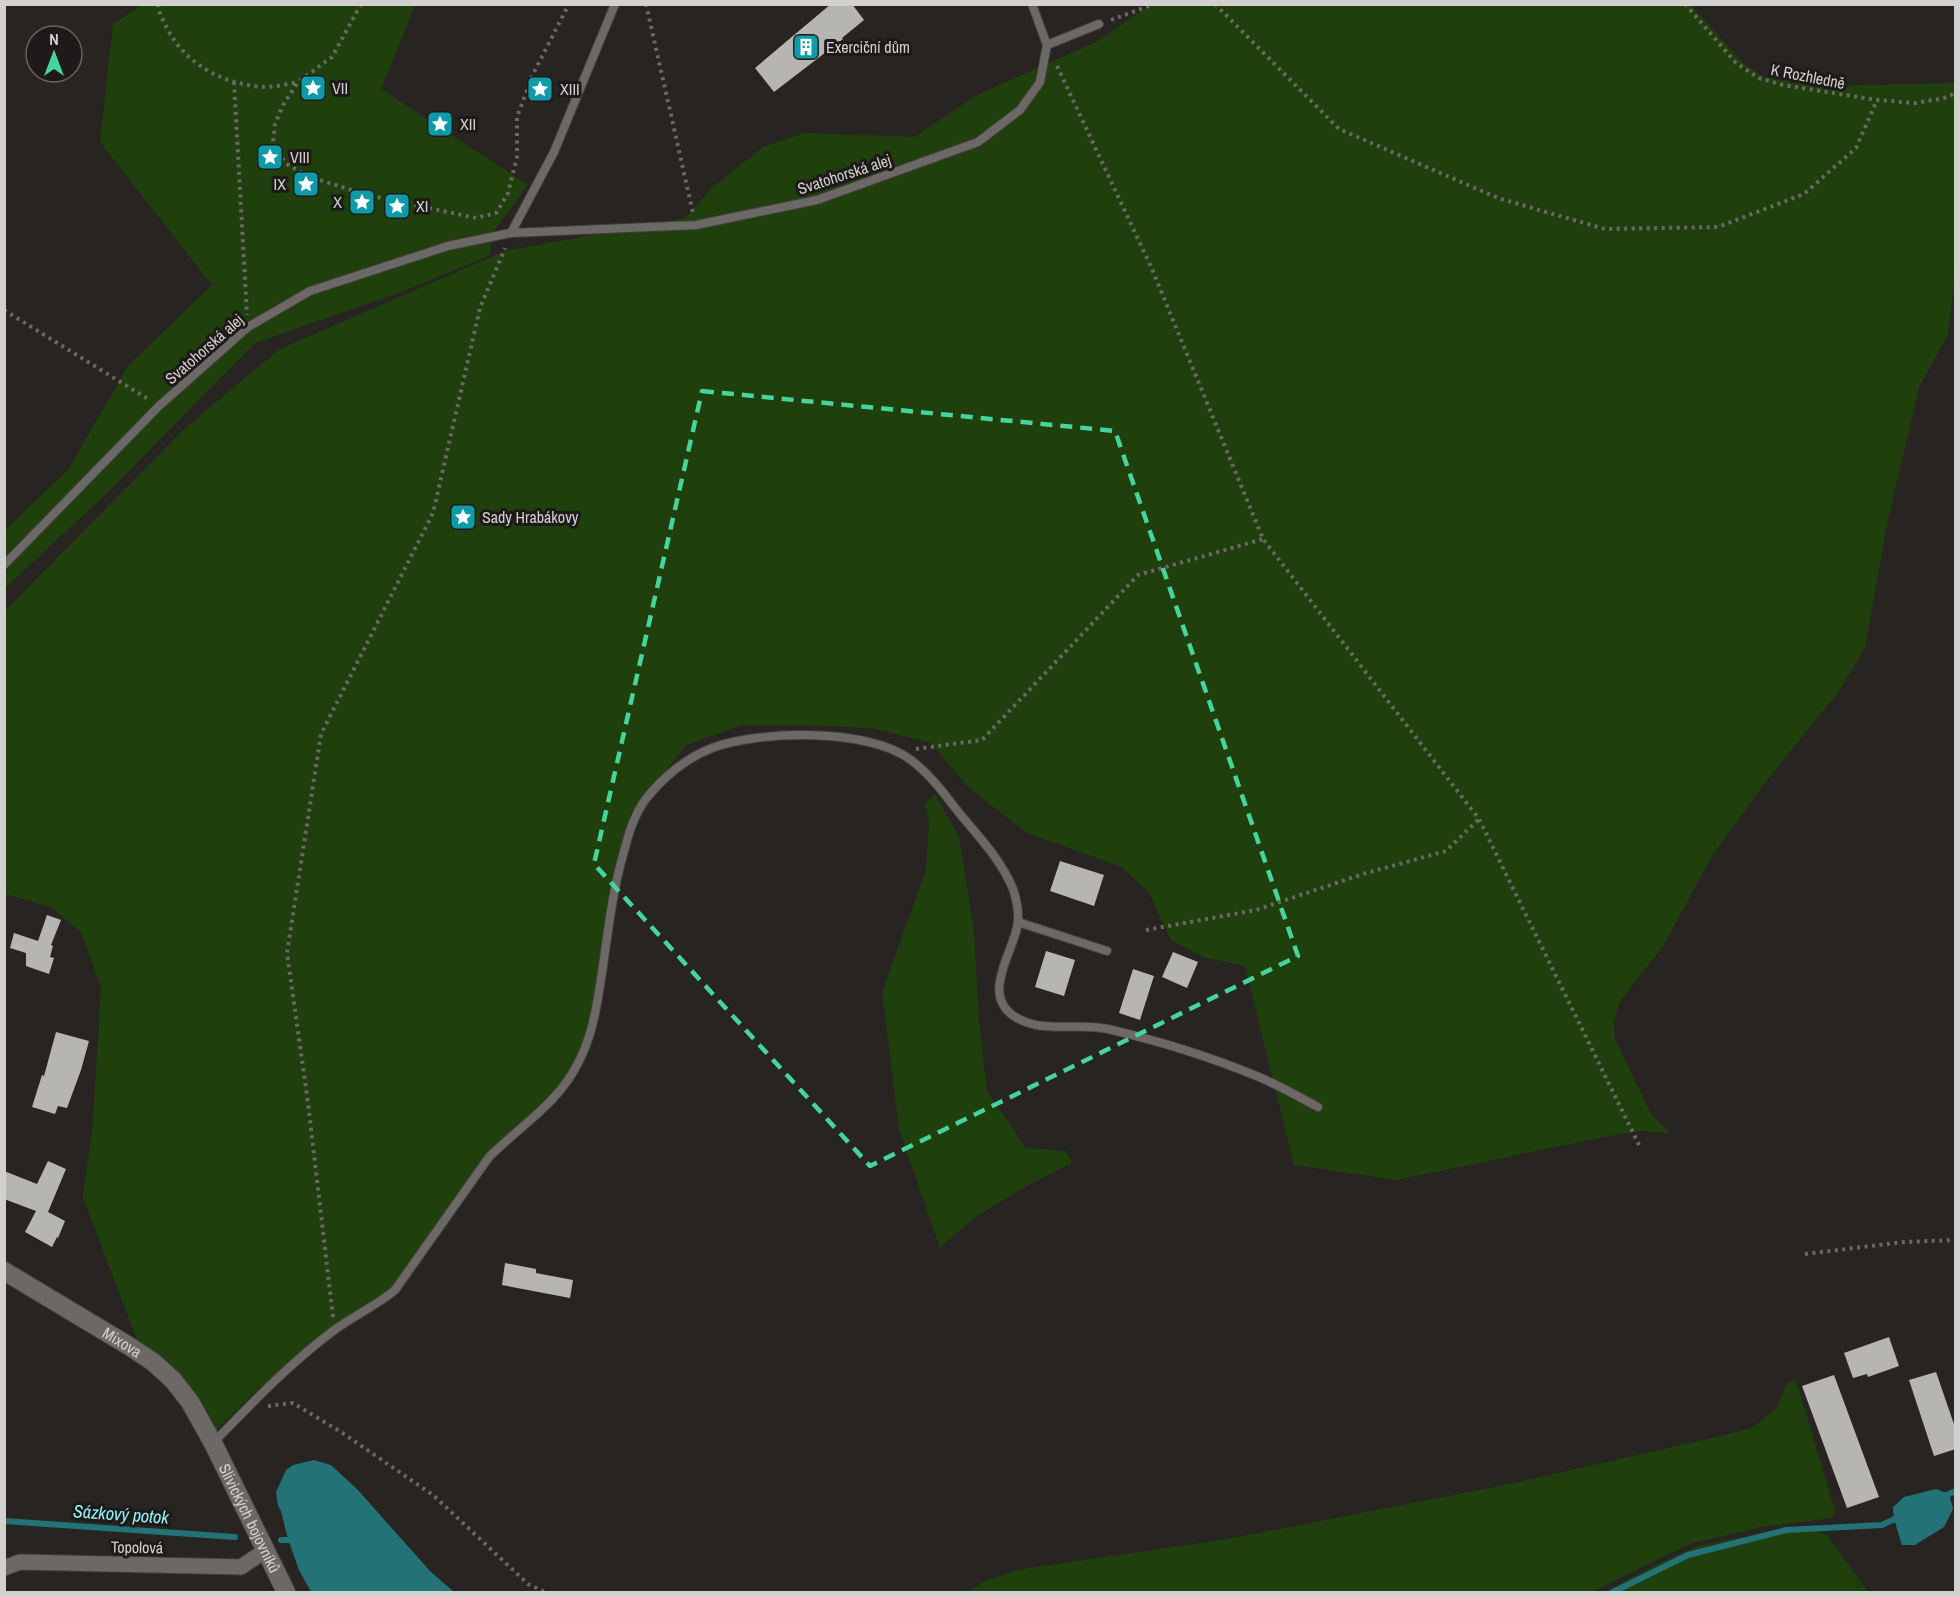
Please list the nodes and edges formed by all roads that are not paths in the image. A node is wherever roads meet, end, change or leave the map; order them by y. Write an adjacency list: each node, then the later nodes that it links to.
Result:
1 (615, 4): 5 (lane)
2 (1032, 4): 4 (lane)
3 (1099, 24): 4 (lane)
4 (1047, 45): 5 (lane, Svatohorská alej)
5 (511, 233): 6 (lane, Svatohorská alej)
6 (4, 565)
7 (1018, 922): 8 (lane); 9 (lane); 11 (lane)
8 (1107, 951)
9 (1318, 1107)
10 (4, 1271): 11 (street, Mixova)
11 (213, 1443): 12 (street, Slivických bojovníků)
12 (266, 1550): 13 (street, Topolová); 14 (street, Slivických bojovníků)
13 (4, 1568)
14 (286, 1593)

